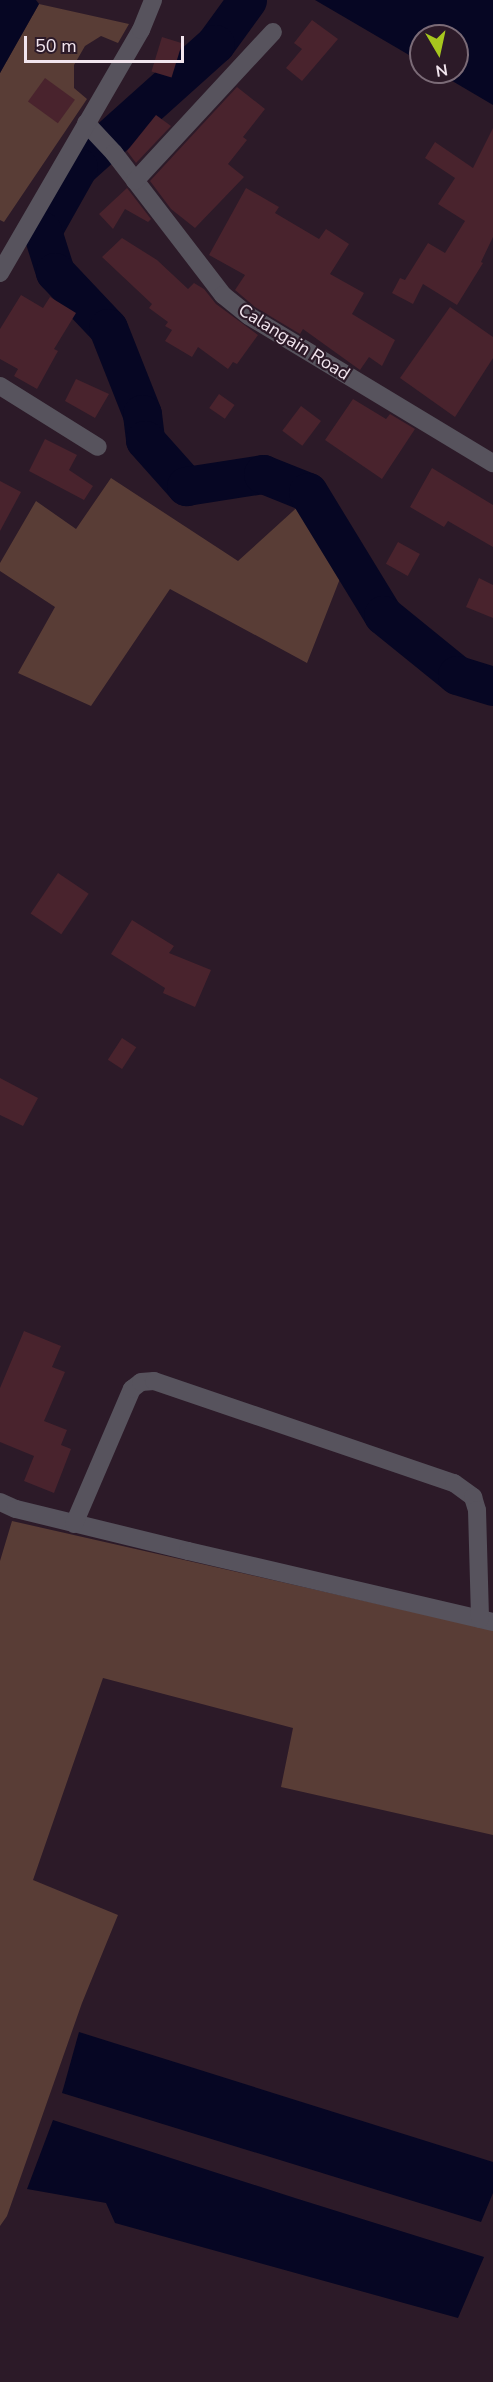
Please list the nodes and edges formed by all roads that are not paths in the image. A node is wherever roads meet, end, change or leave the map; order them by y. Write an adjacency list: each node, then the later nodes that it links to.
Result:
1 (153, 0): 3 (street)
2 (273, 32): 4 (street)
3 (90, 128): 4 (street, Calangain Road); 5 (street)
4 (135, 181): 8 (street, Calangain Road)
5 (0, 273)
6 (0, 386): 7 (street)
7 (99, 447)
8 (493, 463)
9 (0, 1502): 10 (street)
10 (74, 1524): 11 (street); 11 (street)
11 (486, 1620)

